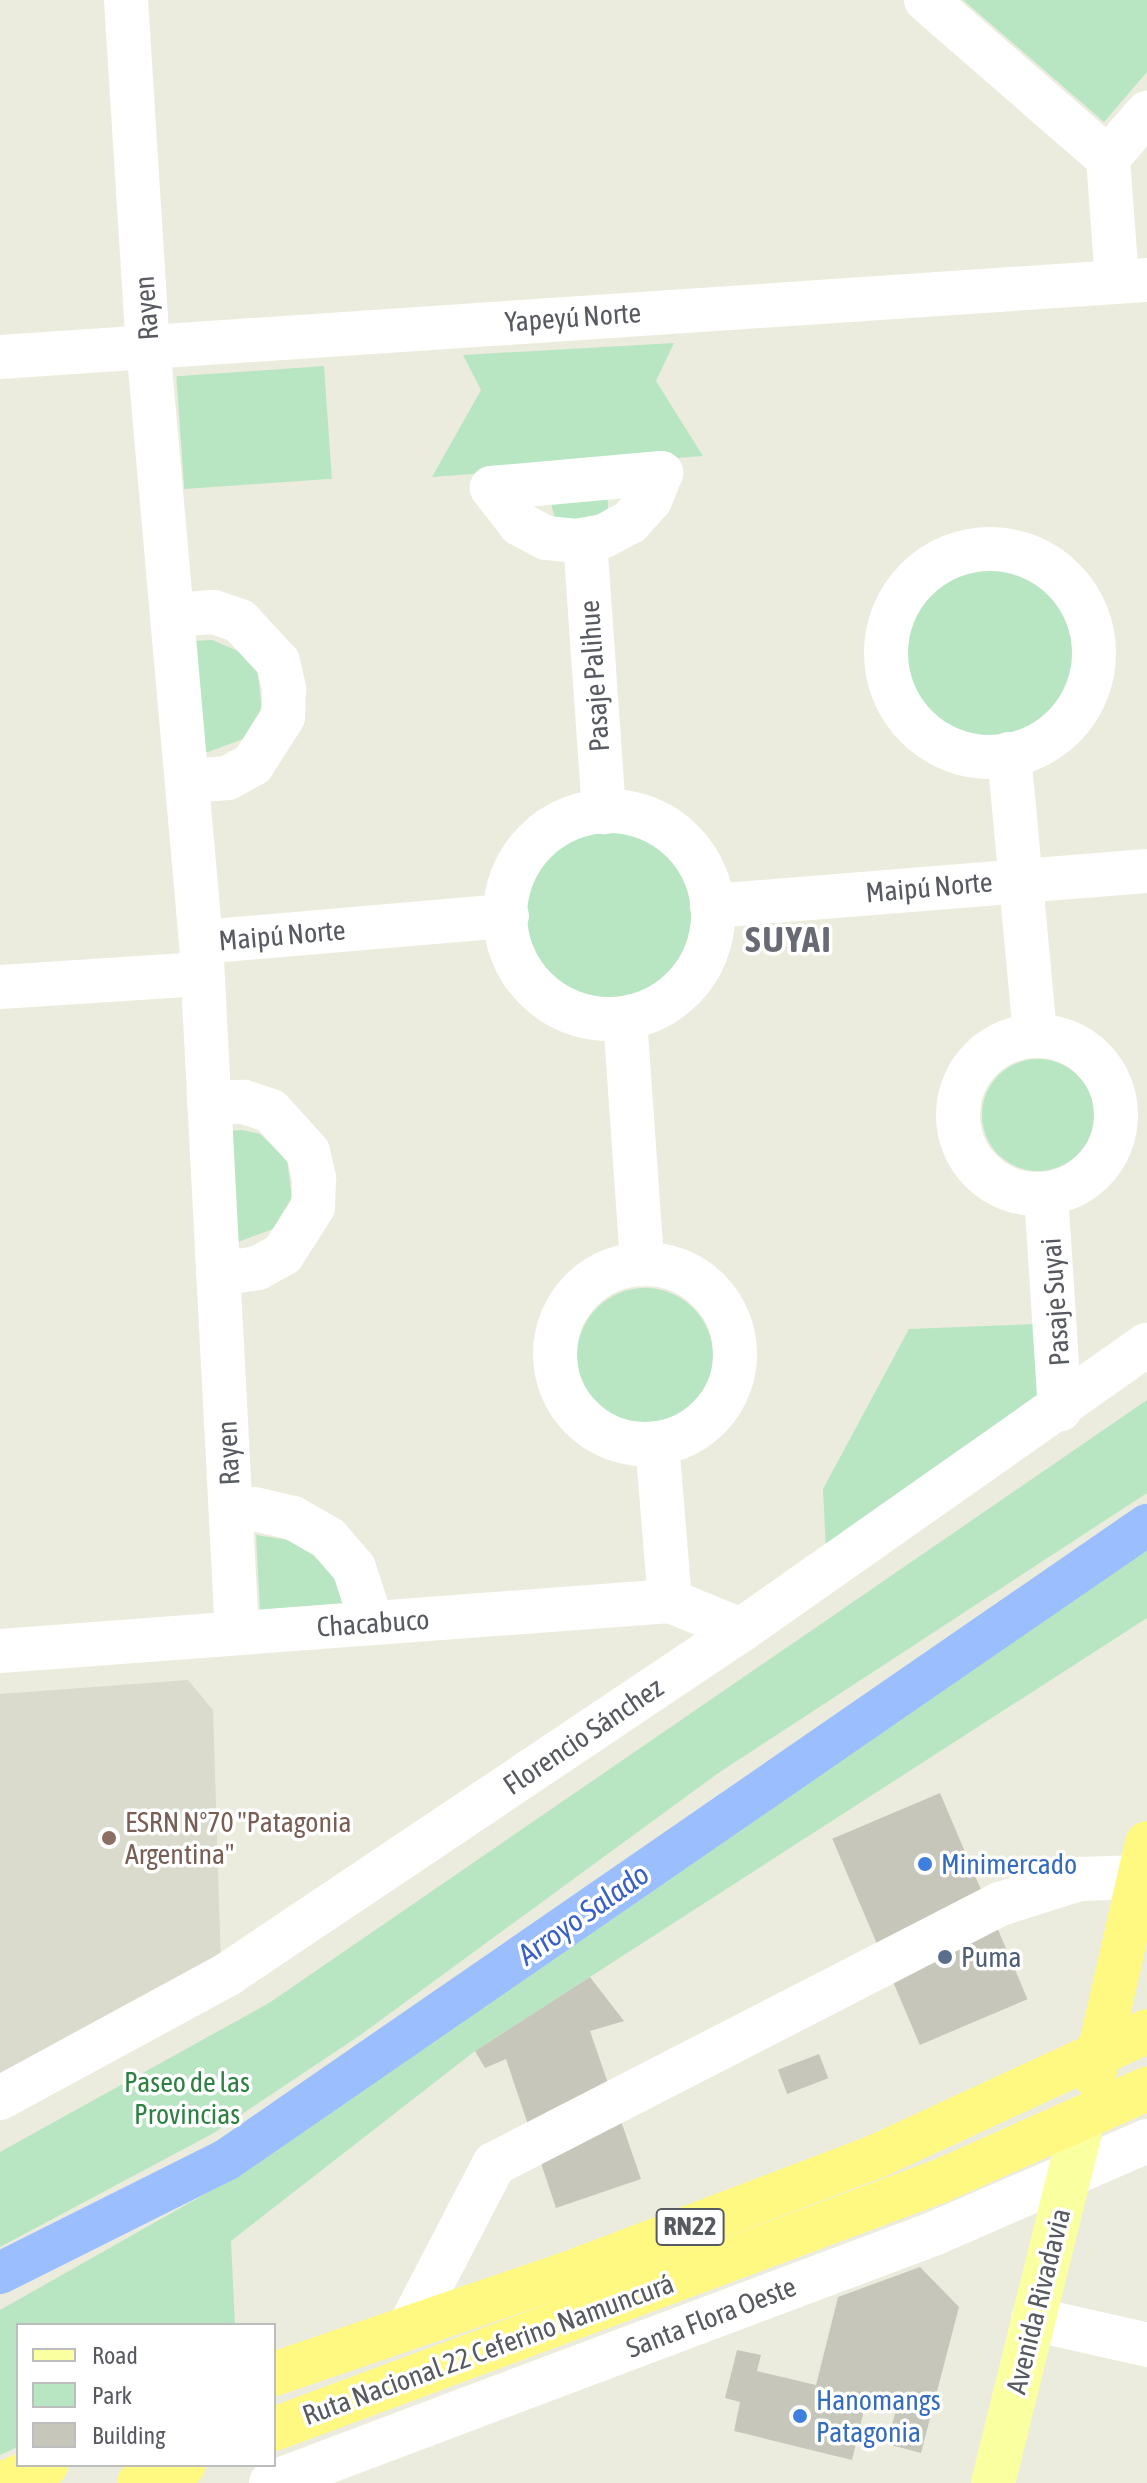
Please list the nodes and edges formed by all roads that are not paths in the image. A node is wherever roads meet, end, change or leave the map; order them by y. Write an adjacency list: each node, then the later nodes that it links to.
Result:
1 (126, 0): 6 (street, Rayen)
2 (926, 0): 4 (street)
3 (1147, 113): 4 (street)
4 (1108, 158): 5 (street)
5 (1132, 281): 6 (street, Yapeyú Norte)
6 (148, 345): 7 (street, Yapeyú Norte); 9 (street, Rayen)
7 (0, 357)
8 (585, 540): 12 (street, Pasaje Palihue)
9 (172, 615): 11 (street, Rayen); 11 (street)
10 (1009, 754): 10 (street); 14 (street)
11 (187, 781): 17 (street, Rayen)
12 (604, 812): 15 (street); 16 (street)
13 (1147, 871): 14 (street, Maipú Norte)
14 (1020, 879): 15 (street, Maipú Norte); 20 (street)
15 (712, 906): 19 (street)
16 (507, 916): 17 (street, Maipú Norte); 19 (street)
17 (201, 958): 18 (street, Maipú Norte); 21 (street, Rayen)
18 (0, 987)
19 (625, 1018): 23 (street)
20 (1035, 1035): 22 (street); 22 (street)
21 (209, 1103): 24 (street, Rayen); 24 (street)
22 (1046, 1194): 26 (street, Pasaje Suyai)
23 (642, 1264): 27 (street); 27 (street)
24 (218, 1274): 28 (street, Rayen)
25 (1147, 1345): 26 (street, Florencio Sánchez)
26 (1060, 1410): 31 (street, Florencio Sánchez)
27 (657, 1443): 29 (street)
28 (231, 1512): 30 (street); 32 (street, Rayen)
29 (670, 1601): 30 (street, Chacabuco); 31 (street, Chacabuco)
30 (372, 1623): 32 (street, Chacabuco)
31 (741, 1630): 38 (street, Florencio Sánchez)
32 (237, 1633): 33 (street, Chacabuco)
33 (0, 1651)
34 (1144, 1867): 36 (highway); 43 (street)
35 (1147, 2031): 36 (highway, Ruta Nacional 22 Ceferino Namuncurá / RN22)
36 (1098, 2057): 39 (highway); 43 (highway, Ruta Nacional 22 Ceferino Namuncurá / RN22)
37 (1147, 2089): 39 (highway, Ruta Nacional 22 Ceferino Namuncurá / RN22)
38 (0, 2098)
39 (1083, 2120): 41 (main road, Avenida Rivadavia); 46 (highway, Ruta Nacional 22 Ceferino Namuncurá / RN22)
40 (1147, 2141): 41 (street, Santa Flora Oeste)
41 (1070, 2178): 42 (main road, Avenida Rivadavia); 51 (street, Santa Flora Oeste)
42 (1033, 2319): 44 (street); 52 (main road, Avenida Rivadavia)
43 (409, 2328): 45 (highway, Ruta Nacional 22 Ceferino Namuncurá / RN22)
44 (1147, 2345)
45 (276, 2373)
46 (276, 2428)
47 (41, 2467): 49 (highway)
48 (179, 2467): 50 (highway)
49 (4, 2483)
50 (139, 2483)
51 (271, 2483)
52 (993, 2483)

